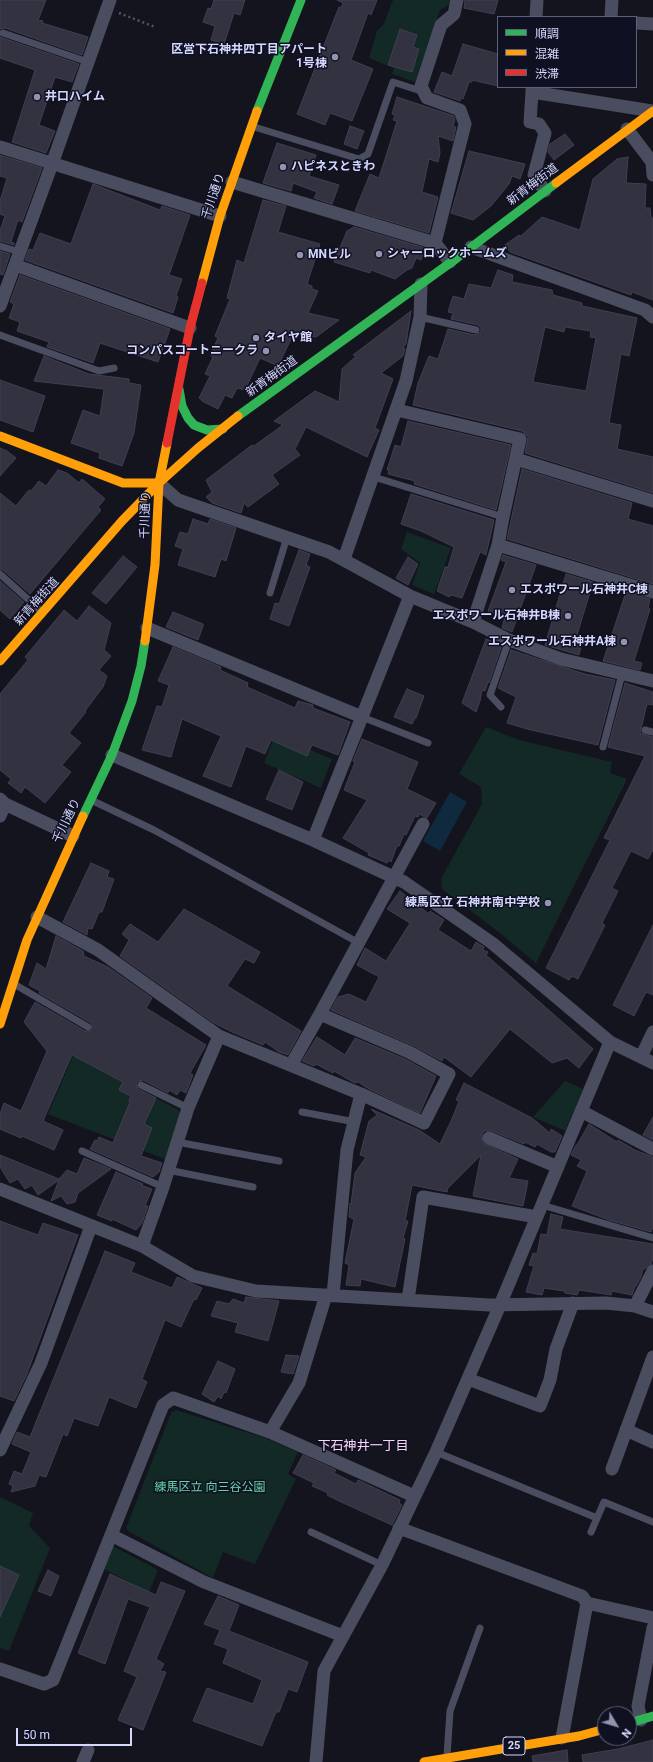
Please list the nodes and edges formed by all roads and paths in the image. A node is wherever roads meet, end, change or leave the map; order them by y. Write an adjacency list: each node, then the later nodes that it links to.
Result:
1 (301, 0): 16 (main road, 千川通り)
2 (457, 0): 14 (street)
3 (537, 0): 6 (street)
4 (612, 0): 7 (street)
5 (108, 4): 10 (path); 12 (street)
6 (536, 16)
7 (611, 16)
8 (637, 23): 9 (street)
9 (653, 24)
10 (155, 26)
11 (2, 33): 12 (lane)
12 (88, 62): 19 (street)
13 (532, 89): 15 (street); 22 (street)
14 (424, 92): 16 (lane); 24 (street)
15 (653, 111): 17 (main road, 新青梅街道)
16 (251, 126): 21 (main road, 千川通り)
17 (627, 129): 20 (street); 22 (main road, 新青梅街道)
18 (0, 146): 19 (street)
19 (52, 164): 23 (street); 27 (street)
20 (653, 175)
21 (232, 182): 23 (main road, 千川通り); 24 (street)
22 (545, 191): 26 (main road, 新青梅街道)
23 (220, 216): 34 (main road, 千川通り)
24 (435, 243): 28 (street)
25 (0, 246): 27 (lane)
26 (471, 247): 28 (main road, 新青梅街道); 32 (street)
27 (20, 252): 29 (street)
28 (450, 262): 30 (main road, 新青梅街道)
29 (15, 265): 31 (street); 34 (street)
30 (421, 284): 33 (street); 40 (main road, 新青梅街道)
31 (0, 306)
32 (652, 314)
33 (420, 317): 35 (lane); 39 (street)
34 (190, 328): 38 (main road, 千川通り)
35 (476, 330)
36 (0, 335): 37 (lane)
37 (114, 368)
38 (178, 384): 40 (main road); 44 (main road, 千川通り)
39 (396, 410): 42 (street); 43 (street)
40 (223, 429): 44 (main road, 新青梅街道)
41 (0, 436): 44 (main road)
42 (516, 459): 45 (street); 46 (street)
43 (374, 477): 46 (lane); 49 (street)
44 (159, 483): 47 (street); 54 (main road, 新青梅街道); 56 (main road, 千川通り)
45 (653, 501)
46 (503, 517): 48 (street)
47 (288, 537): 49 (street); 52 (lane)
48 (498, 544): 51 (street); 55 (street)
49 (344, 559): 53 (street)
50 (0, 574): 54 (lane)
51 (653, 592)
52 (270, 593)
53 (410, 596): 55 (street); 62 (street)
54 (43, 613): 58 (main road, 新青梅街道)
55 (474, 622): 57 (street)
56 (147, 628): 62 (street); 67 (main road, 千川通り)
57 (509, 640): 59 (street); 61 (lane)
58 (0, 661)
59 (622, 674): 60 (street); 66 (lane)
60 (653, 681)
61 (501, 706)
62 (362, 717): 65 (lane); 72 (street)
63 (645, 730): 64 (lane)
64 (653, 732)
65 (428, 743)
66 (602, 747)
67 (112, 755): 68 (main road, 千川通り); 72 (street)
68 (91, 800): 71 (main road, 千川通り); 75 (lane)
69 (2, 806): 71 (street)
70 (423, 824): 73 (street)
71 (73, 836): 74 (main road, 千川通り)
72 (313, 840): 73 (street)
73 (395, 877): 75 (street); 82 (street)
74 (37, 917): 76 (main road, 千川通り); 81 (street)
75 (359, 943): 77 (street)
76 (12, 983): 78 (main road, 千川通り); 79 (lane)
77 (320, 1014): 85 (street); 87 (street)
78 (0, 1024)
79 (88, 1027)
80 (653, 1032): 83 (street)
81 (219, 1036): 85 (street); 88 (street)
82 (610, 1042): 83 (street); 89 (street)
83 (641, 1057): 84 (street)
84 (653, 1063)
85 (291, 1065): 87 (street)
86 (141, 1085): 88 (lane)
87 (361, 1094): 91 (street)
88 (188, 1108): 93 (street)
89 (581, 1111): 94 (street); 97 (street)
90 (302, 1112): 91 (lane)
91 (355, 1122): 107 (street)
92 (489, 1138): 97 (street)
93 (177, 1142): 96 (lane); 98 (street)
94 (653, 1149)
95 (82, 1151): 99 (lane)
96 (279, 1161)
97 (558, 1167): 102 (street)
98 (168, 1170): 99 (street); 100 (lane)
99 (163, 1187): 105 (street)
100 (253, 1187)
101 (0, 1189): 103 (street)
102 (539, 1211): 104 (lane); 108 (street); 110 (street)
103 (91, 1226): 105 (street); 118 (street)
104 (653, 1238)
105 (142, 1246): 107 (street)
106 (653, 1271): 111 (street)
107 (330, 1295): 108 (street); 116 (street)
108 (408, 1300): 110 (street)
109 (573, 1303): 110 (street); 111 (street); 114 (street)
110 (500, 1305): 114 (street)
111 (635, 1306): 112 (street)
112 (653, 1312)
113 (653, 1357): 115 (street)
114 (468, 1380): 119 (street)
115 (626, 1430): 117 (street); 120 (street)
116 (270, 1432): 121 (street); 127 (street)
117 (653, 1442)
118 (0, 1450)
119 (436, 1452): 121 (street); 122 (lane)
120 (612, 1469)
121 (414, 1496): 124 (street)
122 (597, 1518): 123 (lane); 126 (lane)
123 (653, 1522)
124 (399, 1528): 128 (street); 129 (street)
125 (311, 1532): 128 (lane)
126 (591, 1532)
127 (111, 1534): 133 (street); 134 (street)
128 (382, 1565): 133 (street)
129 (587, 1603): 130 (street); 137 (street)
130 (653, 1618)
131 (480, 1628): 138 (lane)
132 (653, 1628): 135 (street)
133 (343, 1636): 139 (street)
134 (0, 1669)
135 (641, 1719)
136 (597, 1731): 137 (main road, 25)
137 (562, 1738): 138 (main road, 25)
138 (447, 1757): 140 (main road, 25)
139 (316, 1762)
140 (424, 1762)

